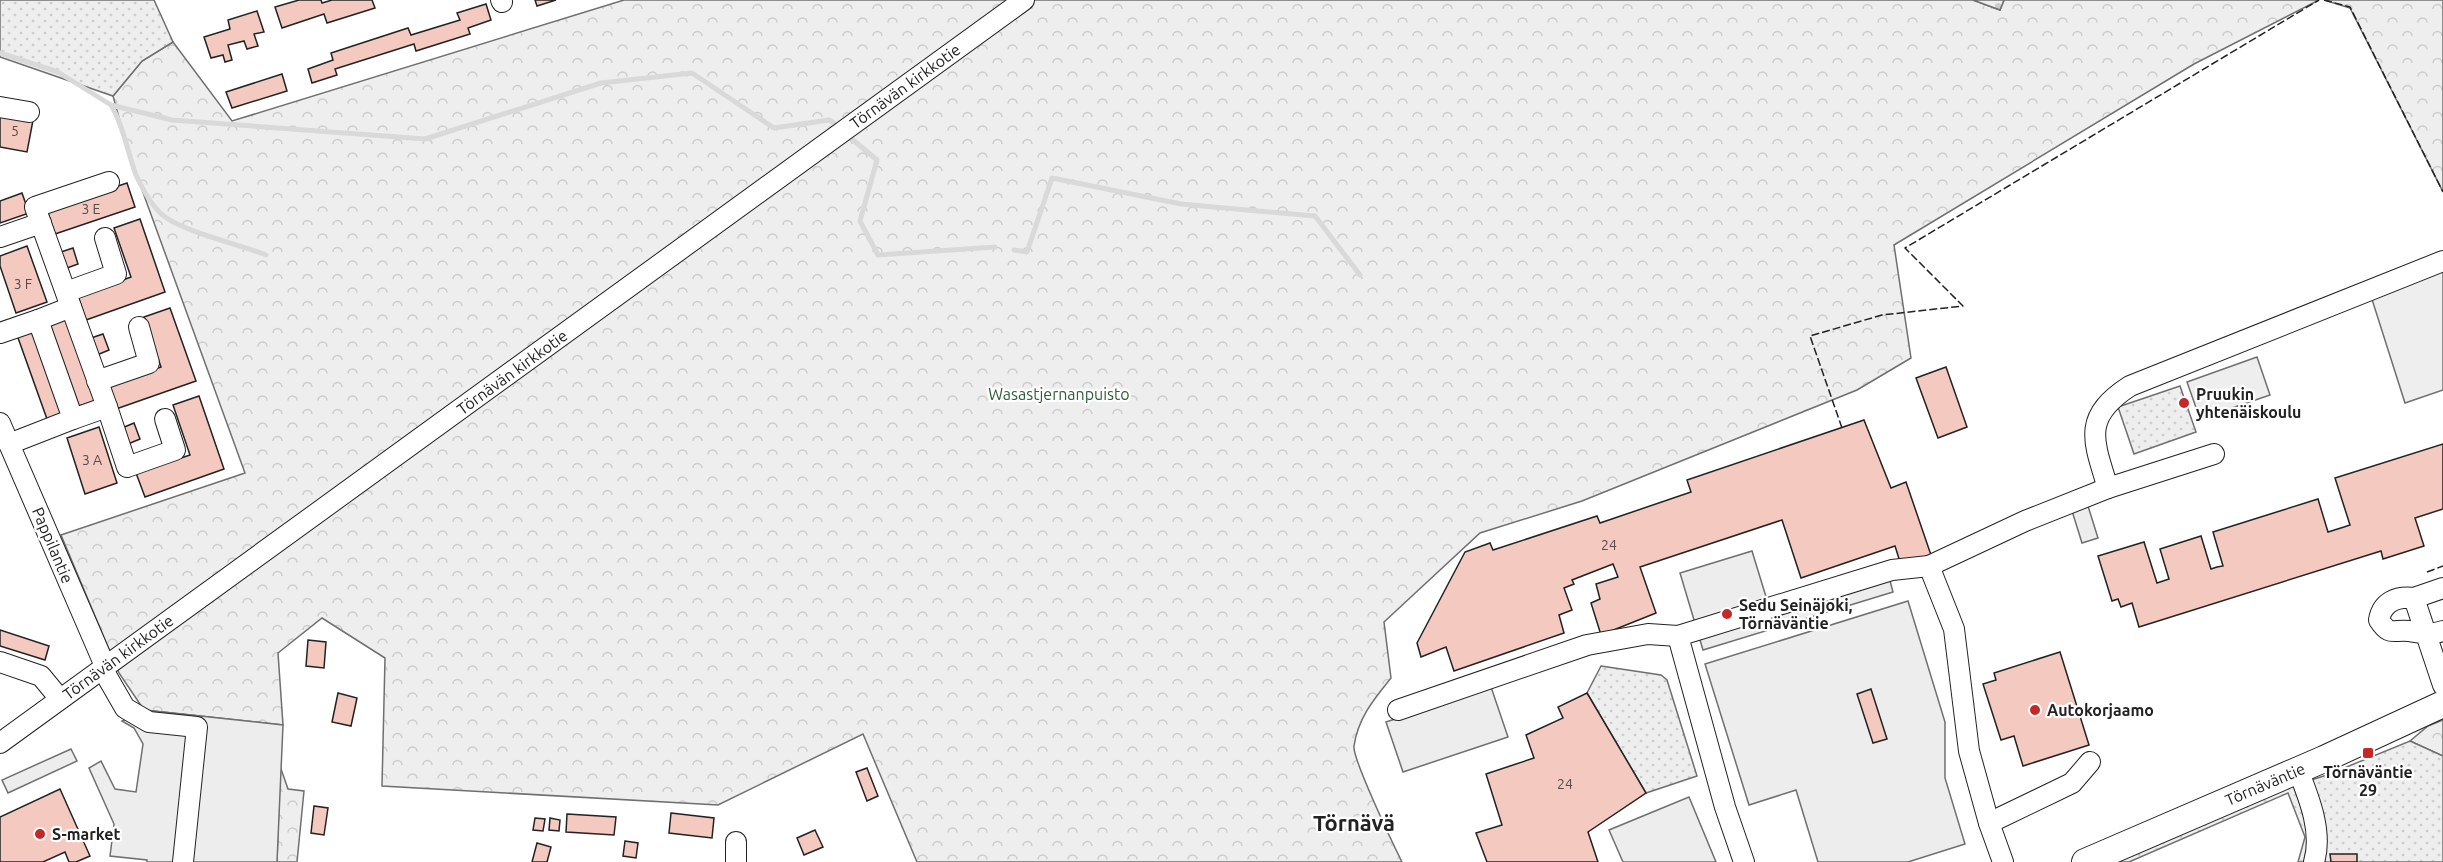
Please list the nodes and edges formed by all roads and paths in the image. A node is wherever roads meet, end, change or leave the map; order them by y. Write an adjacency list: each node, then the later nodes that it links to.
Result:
1 (1024, 0): 28 (street, Törnävän kirkkotie)
2 (0, 107): 3 (street)
3 (29, 112)
4 (108, 182): 5 (street)
5 (41, 223): 6 (street); 9 (street)
6 (0, 237)
7 (105, 238): 9 (street)
8 (2443, 261): 20 (street)
9 (68, 299): 10 (street); 13 (street)
10 (38, 320): 12 (street); 15 (street)
11 (139, 327): 13 (street)
12 (0, 333)
13 (97, 381): 14 (street)
14 (107, 407): 15 (street); 16 (street)
15 (73, 419): 18 (street)
16 (165, 419)
17 (0, 423): 18 (street, Pappilantie)
18 (9, 444): 28 (street, Pappilantie)
19 (2214, 454): 20 (street)
20 (2108, 488): 21 (street)
21 (1929, 566): 26 (street); 35 (street)
22 (2443, 588): 23 (street)
23 (2414, 598): 24 (street); 25 (street)
24 (2407, 630): 25 (street); 29 (street)
25 (2435, 633): 29 (street)
26 (1678, 636): 31 (street); 39 (street)
27 (0, 662): 30 (street)
28 (105, 666): 30 (street, Törnävän kirkkotie); 37 (street, Pappilantie)
29 (2442, 698): 34 (main road, Törnäväntie)
30 (60, 699): 32 (street, Törnävän kirkkotie)
31 (1398, 710)
32 (0, 743)
33 (2090, 762): 35 (street)
34 (2298, 770): 41 (main road, Törnäväntie); 42 (street)
35 (1989, 823): 40 (street)
36 (736, 842): 38 (street)
37 (183, 862)
38 (736, 862)
39 (1744, 862)
40 (2003, 862)
41 (2085, 862)
42 (2314, 862)

